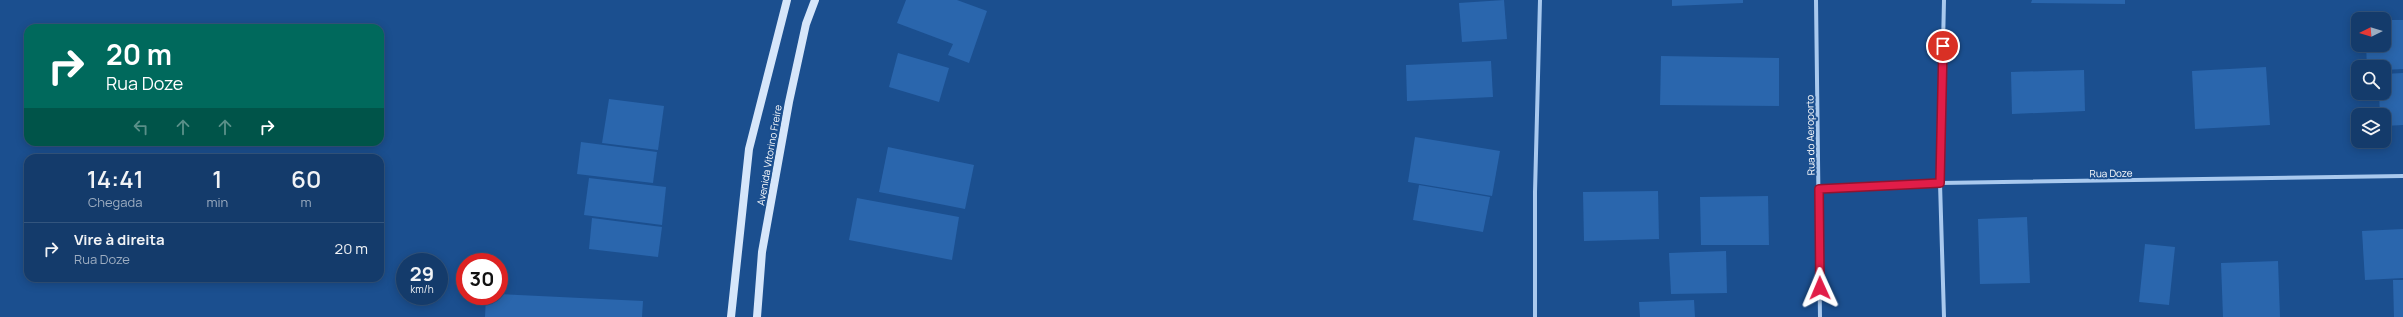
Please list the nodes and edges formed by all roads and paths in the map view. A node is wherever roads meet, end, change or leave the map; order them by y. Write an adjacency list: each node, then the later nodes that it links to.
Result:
1 (787, 0): 9 (street, Avenida Vitorino Freire)
2 (815, 0): 10 (street, Avenida Vitorino Freire)
3 (1540, 0): 11 (street)
4 (1816, 0): 8 (street, Rua do Aeroporto)
5 (1944, 0): 7 (street)
6 (2403, 176): 7 (street, Rua Doze)
7 (1940, 183): 8 (street, Rua Doze); 13 (street)
8 (1819, 189): 12 (street, Rua do Aeroporto)
9 (731, 317)
10 (757, 317)
11 (1535, 317)
12 (1820, 317)
13 (1944, 317)

